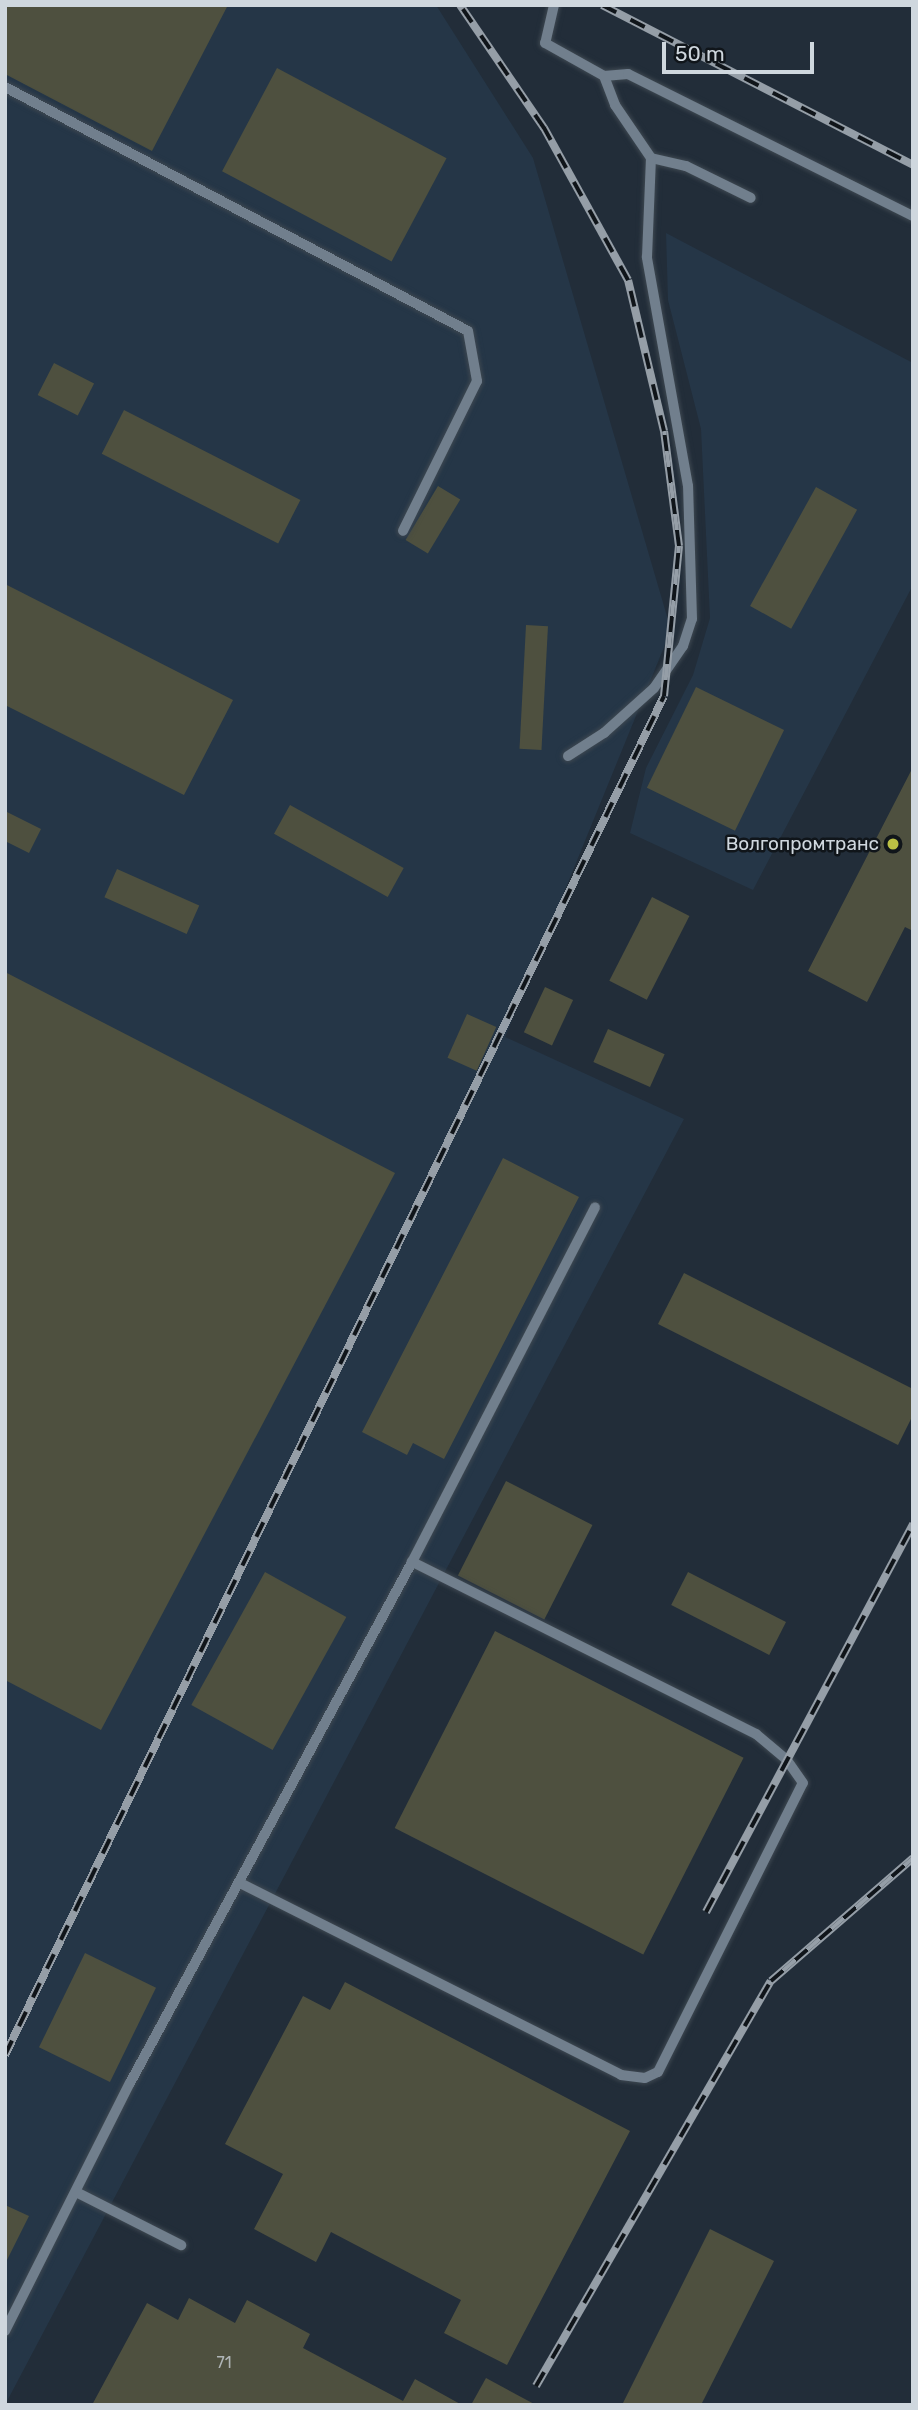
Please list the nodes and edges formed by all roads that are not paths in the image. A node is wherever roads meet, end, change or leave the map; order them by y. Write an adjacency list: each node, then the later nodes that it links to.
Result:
1 (554, 5): 2 (lane)
2 (604, 76): 4 (lane); 6 (lane)
3 (5, 87): 7 (lane)
4 (651, 158): 5 (lane); 8 (lane)
5 (751, 198)
6 (913, 216)
7 (403, 531)
8 (568, 756)
9 (595, 1206): 10 (lane)
10 (412, 1562): 11 (lane); 11 (lane)
11 (240, 1884): 12 (lane)
12 (76, 2192): 13 (lane); 14 (lane)
13 (181, 2245)
14 (5, 2331)

